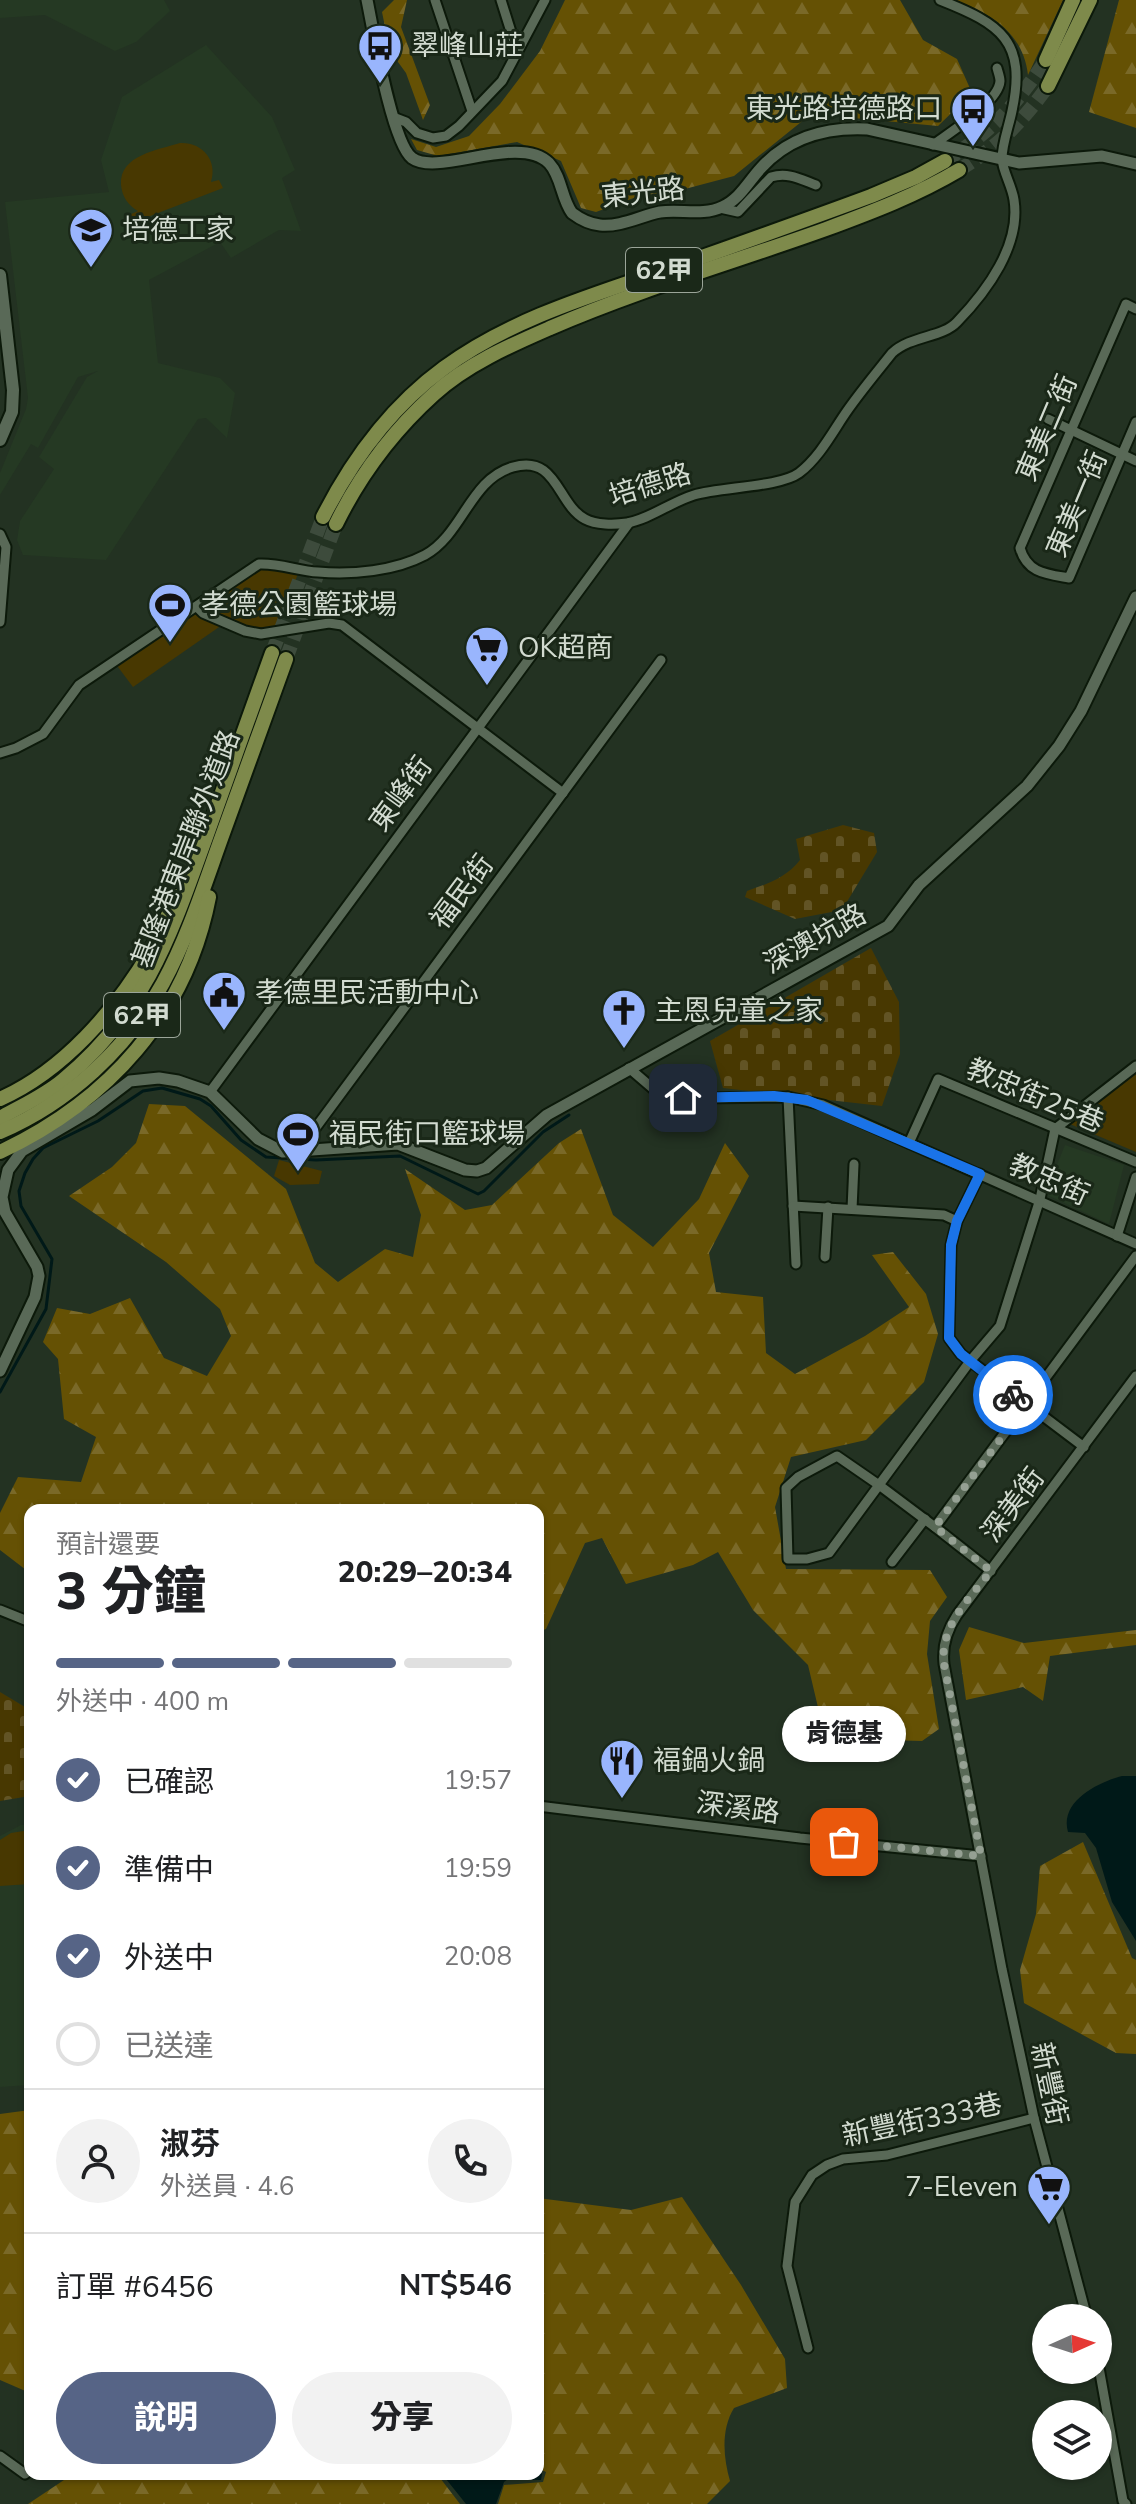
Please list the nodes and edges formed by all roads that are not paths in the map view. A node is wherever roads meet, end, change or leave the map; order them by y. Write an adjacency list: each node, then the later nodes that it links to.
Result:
1 (367, 0): 13 (street, 東光路)
2 (435, 0): 12 (street)
3 (501, 0): 8 (street)
4 (545, 0): 8 (street)
5 (940, 0): 15 (street)
6 (1073, 0): 9 (highway)
7 (1090, 1): 11 (highway)
8 (517, 51): 12 (street)
9 (1046, 60)
10 (997, 68): 14 (street)
11 (1048, 86)
12 (472, 111): 13 (street)
13 (393, 117): 21 (street, 東光路)
14 (933, 145): 15 (street, 東光路); 21 (street, 東光路)
15 (1002, 159): 17 (street); 31 (street, 培德路)
16 (945, 161): 20 (highway, 62甲)
17 (1136, 164)
18 (959, 170): 20 (highway, 62甲)
19 (816, 185): 21 (street)
20 (874, 203): 30 (highway, 62甲)
21 (720, 208)
22 (0, 275): 27 (main road)
23 (1136, 309): 26 (street, 東美二街)
24 (1048, 419): 26 (street)
25 (1136, 422): 28 (street, 東美一街)
26 (1070, 430): 28 (street); 33 (street, 東美二街)
27 (0, 440)
28 (1122, 454): 29 (street); 33 (street, 東美一街)
29 (1136, 461)
30 (330, 521)
31 (629, 523): 35 (street, 培德路); 39 (street, 東峰街)
32 (0, 534): 36 (street)
33 (1042, 573)
34 (1136, 597): 44 (street, 深澳坑路)
35 (197, 607): 39 (street); 40 (street, 培德路)
36 (0, 622)
37 (279, 656): 42 (highway, 基隆港東岸聯外道路 / 62甲)
38 (661, 660): 41 (street, 福民街)
39 (477, 727): 41 (street); 45 (street, 東峰街)
40 (0, 753)
41 (563, 793): 53 (street, 福民街)
42 (211, 845): 46 (highway); 48 (highway, 基隆港東岸聯外道路 / 62甲); 50 (highway, 基隆港東岸聯外道路 / 62甲); 52 (highway)
43 (1136, 1066): 49 (street)
44 (629, 1068): 47 (street, 教忠街); 53 (street, 深澳坑路)
45 (210, 1092): 53 (street, 深澳坑路); 69 (street, 深澳坑路)
46 (6, 1097)
47 (788, 1097): 51 (street, 教忠街); 59 (street)
48 (0, 1118)
49 (1055, 1129): 51 (street, 教忠街25巷); 54 (street, 教忠街25巷); 58 (street)
50 (0, 1132)
51 (909, 1143): 56 (street, 教忠街)
52 (0, 1152)
53 (305, 1153)
54 (1136, 1162)
55 (854, 1164): 61 (street)
56 (980, 1174): 58 (street, 教忠街); 62 (street)
57 (1136, 1177): 63 (street)
58 (1040, 1199): 63 (street, 教忠街); 68 (street)
59 (793, 1206): 60 (street); 67 (street)
60 (828, 1207): 61 (street); 66 (street)
61 (852, 1209): 62 (street)
62 (957, 1221): 68 (street)
63 (1117, 1236): 64 (street, 教忠街)
64 (1136, 1244)
65 (1136, 1256): 71 (street)
66 (825, 1257)
67 (796, 1264)
68 (971, 1360): 71 (street); 73 (street)
69 (0, 1371)
70 (1136, 1376): 72 (street, 深美街)
71 (1026, 1405): 72 (street); 75 (street)
72 (1084, 1447): 77 (street, 深美街)
73 (879, 1485): 73 (street); 74 (street)
74 (925, 1519): 75 (street); 76 (street)
75 (935, 1527): 77 (street)
76 (892, 1562)
77 (991, 1571): 81 (street, 深美街)
78 (0, 1610): 79 (street)
79 (24, 1620)
80 (544, 1807): 81 (street, 深溪路)
81 (981, 1856): 82 (street, 新豐街)
82 (1034, 2118): 83 (street, 新豐街); 84 (street, 新豐街333巷)
83 (1083, 2304)
84 (808, 2348)
85 (1102, 2384): 88 (street)
86 (0, 2456): 87 (street)
87 (24, 2473)
88 (1123, 2503)

